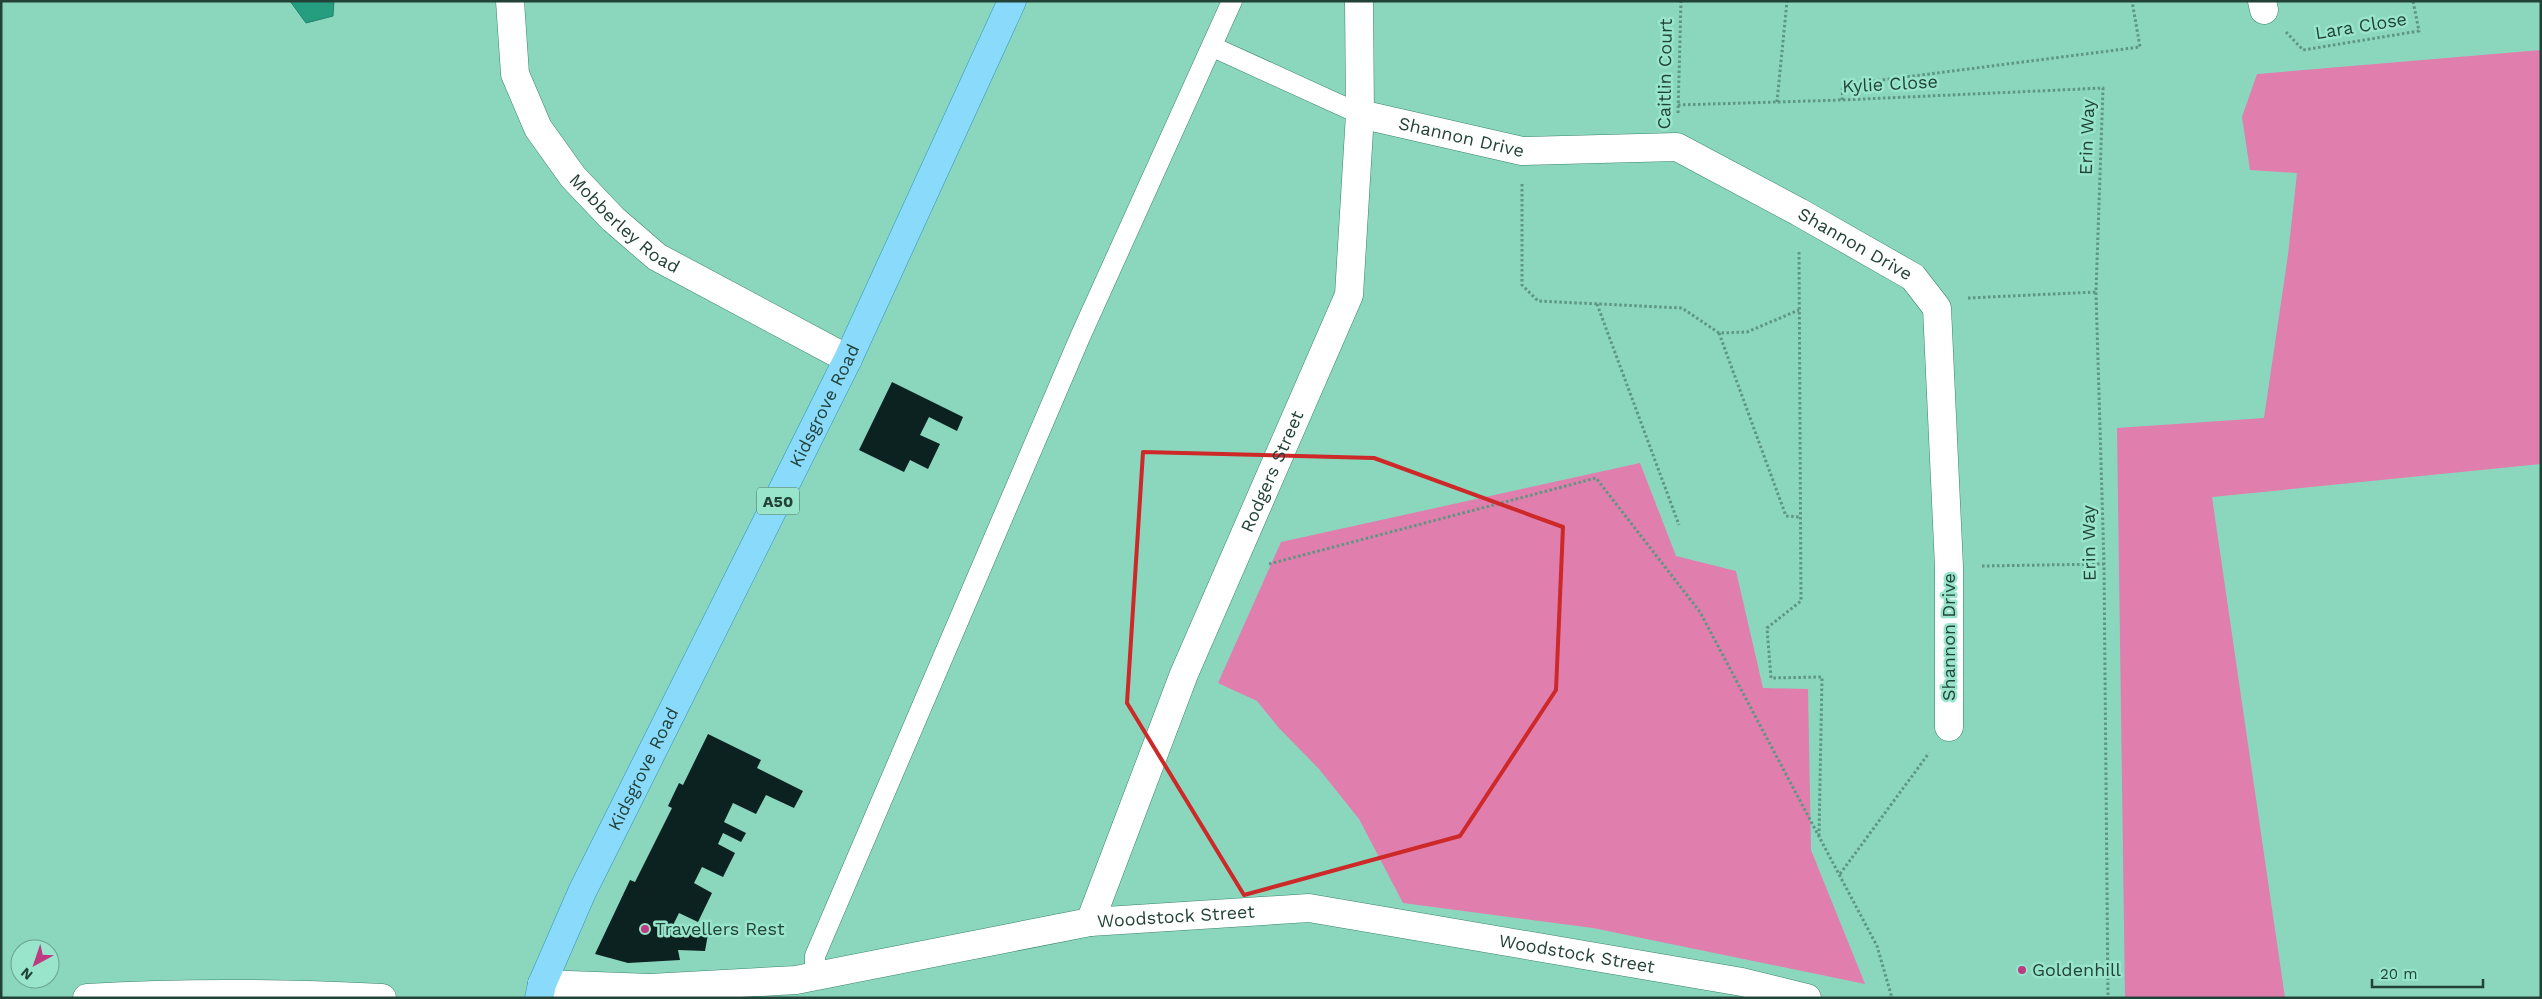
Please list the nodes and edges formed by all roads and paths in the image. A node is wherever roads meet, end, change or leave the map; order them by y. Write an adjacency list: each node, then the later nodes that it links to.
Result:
1 (510, 1): 24 (street, Mobberley Road)
2 (1012, 1): 24 (main road, Kidsgrove Road / A50)
3 (1232, 1): 10 (lane)
4 (1359, 1): 15 (street, Rodgers Street)
5 (1681, 1): 14 (path, Caitlin Court)
6 (1787, 1): 13 (path)
7 (2132, 1): 12 (path)
8 (2413, 1): 9 (path, Lara Close)
9 (2263, 6)
10 (1213, 47): 15 (lane); 34 (lane)
11 (2103, 88): 12 (path, Kylie Close); 19 (path, Erin Way)
12 (1842, 100): 13 (path, Kylie Close)
13 (1777, 102): 14 (path, Kylie Close)
14 (1678, 105): 16 (path, Caitlin Court)
15 (1360, 114): 17 (street, Shannon Drive); 29 (street, Rodgers Street)
16 (1677, 147): 17 (street, Shannon Drive); 18 (street, Shannon Drive)
17 (1522, 150): 21 (path)
18 (1799, 212): 20 (street, Shannon Drive); 22 (path)
19 (2096, 292): 20 (path); 27 (path, Erin Way)
20 (1930, 300): 28 (street, Shannon Drive)
21 (1598, 304): 23 (path); 26 (path)
22 (1799, 310): 23 (path); 25 (path)
23 (1719, 333): 25 (path)
24 (848, 359): 35 (main road, Kidsgrove Road / A50)
25 (1800, 517): 31 (path)
26 (1679, 525)
27 (2104, 564): 28 (path); 41 (path, Erin Way)
28 (1949, 566): 30 (street, Shannon Drive)
29 (1228, 575): 31 (path); 33 (street, Rodgers Street)
30 (1949, 727): 32 (path)
31 (1819, 838): 32 (path)
32 (1840, 874): 40 (path)
33 (1090, 922): 34 (street, Woodstock Street); 39 (street, Woodstock Street)
34 (815, 976): 35 (street, Woodstock Street)
35 (540, 991)
36 (152, 996): 37 (street); 38 (street)
37 (87, 998)
38 (382, 998)
39 (1807, 998)
40 (1892, 998)
41 (2108, 998)

